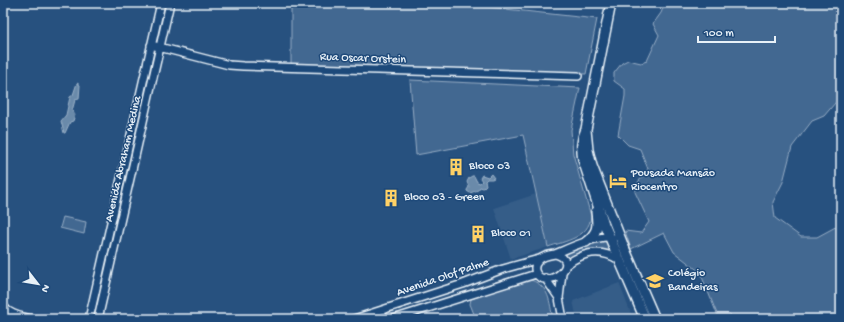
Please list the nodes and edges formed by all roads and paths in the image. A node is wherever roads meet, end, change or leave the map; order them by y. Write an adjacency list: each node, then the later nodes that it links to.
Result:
1 (161, 3): 4 (street, Avenida Abraham Medina)
2 (170, 3): 5 (street, Avenida Abraham Medina)
3 (611, 3): 7 (main road)
4 (151, 46): 5 (street, Rua Oscar Orstein); 8 (street, Avenida Abraham Medina)
5 (160, 48): 6 (street, Rua Oscar Orstein); 9 (street, Avenida Abraham Medina)
6 (578, 76)
7 (586, 129): 11 (main road); 17 (main road)
8 (120, 182): 9 (street); 10 (street, Avenida Abraham Medina)
9 (129, 184): 12 (street, Avenida Abraham Medina)
10 (118, 194): 12 (street); 14 (street, Avenida Abraham Medina)
11 (594, 195): 13 (main road); 16 (main road)
12 (126, 196): 15 (street, Avenida Abraham Medina)
13 (609, 236): 16 (street); 17 (street); 20 (main road)
14 (107, 237): 15 (street); 28 (street, Avenida Abraham Medina)
15 (117, 239): 29 (street, Avenida Abraham Medina)
16 (586, 242): 18 (street)
17 (623, 245): 34 (main road)
18 (555, 254): 19 (street); 21 (street)
19 (539, 259): 23 (street); 30 (street, Avenida Olof Palme)
20 (619, 260): 21 (street); 33 (main road)
21 (566, 265): 22 (street)
22 (562, 273): 24 (street); 25 (street)
23 (536, 274): 24 (street); 31 (street, Avenida Olof Palme)
24 (545, 278): 25 (street)
25 (559, 298): 32 (street)
26 (3, 306): 27 (street)
27 (31, 319)
28 (89, 319)
29 (98, 319)
30 (354, 319)
31 (393, 319)
32 (563, 319)
33 (644, 319)
34 (655, 319)

